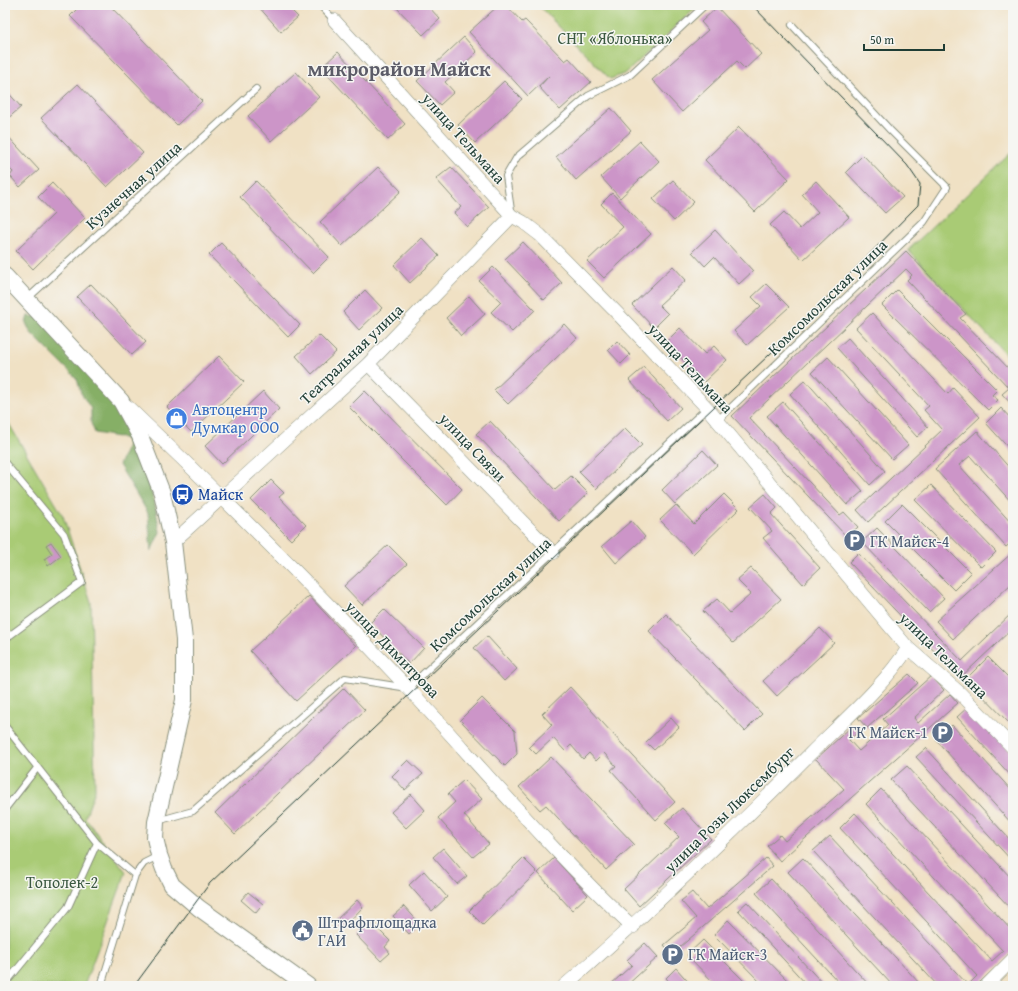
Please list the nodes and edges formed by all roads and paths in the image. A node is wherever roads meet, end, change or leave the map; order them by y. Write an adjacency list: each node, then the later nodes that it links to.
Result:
1 (320, 5): 3 (lane)
2 (705, 5): 6 (lane)
3 (334, 20): 6 (street, улица Тельмана)
4 (792, 26): 12 (lane, Комсомольская улица)
5 (256, 89): 8 (lane, Кузнечная улица)
6 (512, 216): 9 (street, Театральная улица); 11 (street, улица Тельмана)
7 (5, 276): 8 (street)
8 (27, 299): 10 (street)
9 (368, 364): 14 (street, Театральная улица); 16 (street, улица Связи)
10 (121, 401): 14 (street, улица Димитрова); 15 (street)
11 (707, 408): 12 (street, улица Тельмана); 16 (lane, Комсомольская улица)
12 (718, 421): 18 (street, улица Тельмана)
13 (5, 463): 17 (lane)
14 (224, 498): 15 (street, Театральная улица); 19 (street, улица Димитрова)
15 (173, 542): 24 (street)
16 (553, 553): 19 (lane, Комсомольская улица)
17 (5, 639)
18 (908, 648): 21 (street, улица Тельмана); 28 (street, улица Розы Люксембург)
19 (408, 688): 24 (lane); 28 (street, улица Димитрова)
20 (5, 726): 22 (lane)
21 (1013, 748)
22 (37, 768): 23 (lane); 25 (lane)
23 (5, 809)
24 (156, 822): 26 (street)
25 (97, 843): 27 (lane); 30 (lane)
26 (159, 855): 27 (lane); 32 (street)
27 (135, 875): 31 (lane)
28 (633, 927): 33 (street, улица Розы Люксембург)
29 (1013, 959): 34 (street)
30 (5, 984)
31 (101, 986)
32 (308, 986)
33 (564, 986)
34 (986, 986)

